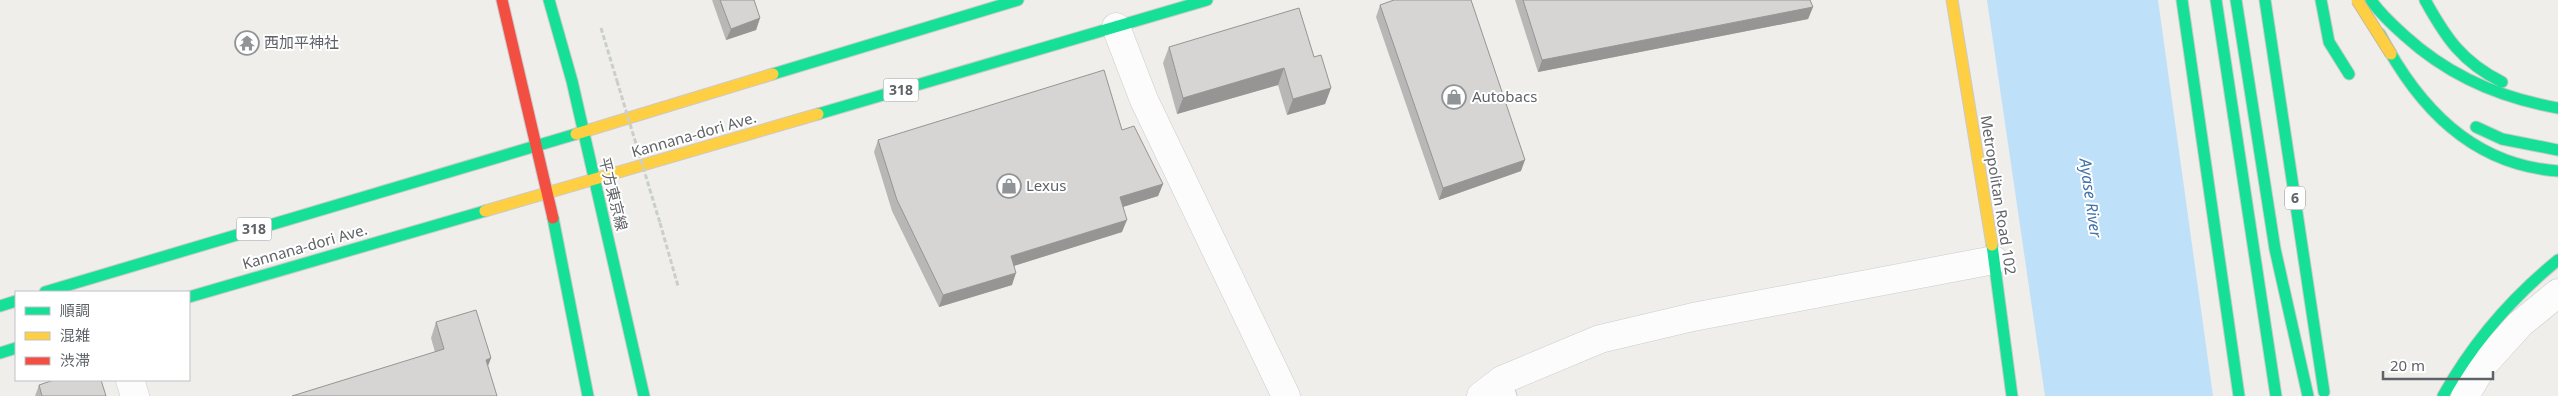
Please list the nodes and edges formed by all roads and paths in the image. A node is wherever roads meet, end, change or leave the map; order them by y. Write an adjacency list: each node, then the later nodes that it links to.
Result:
1 (502, 0): 21 (main road)
2 (549, 0): 20 (main road, 平方東京線)
3 (1018, 0): 20 (main road, Kannana-dori Ave. / 318)
4 (1207, 0): 15 (main road, Kannana-dori Ave. / 318)
5 (1952, 0): 27 (main road, Metropolitan Road 102)
6 (2182, 0): 44 (main road)
7 (2216, 0): 45 (main road)
8 (2236, 0): 46 (main road)
9 (2265, 0): 47 (main road, 6)
10 (2321, 0): 17 (main road)
11 (2357, 0): 22 (main road, bridge)
12 (2364, 0): 24 (main road, bridge)
13 (2371, 0): 19 (main road)
14 (2425, 0): 18 (main road)
15 (1116, 26): 25 (main road, Kannana-dori Ave. / 318); 42 (street)
16 (601, 28): 29 (path, bridge)
17 (2349, 74)
18 (2558, 101)
19 (2558, 108)
20 (582, 132): 21 (main road, Kannana-dori Ave. / 318); 25 (main road, 平方東京線)
21 (537, 146): 26 (main road); 30 (main road, Kannana-dori Ave. / 318)
22 (2558, 150)
23 (2275, 170): 46 (main road, 6)
24 (2558, 171)
25 (595, 180): 26 (main road, Kannana-dori Ave. / 318); 41 (main road, 平方東京線)
26 (548, 193): 32 (main road, Kannana-dori Ave. / 318); 40 (main road)
27 (1994, 260): 38 (street); 43 (main road, Metropolitan Road 102)
28 (2558, 260): 48 (main road)
29 (678, 286)
30 (47, 291)
31 (2558, 292): 49 (street)
32 (190, 297)
33 (15, 301): 34 (main road)
34 (0, 306)
35 (15, 348): 36 (main road)
36 (0, 353)
37 (130, 381): 39 (street)
38 (1497, 391)
39 (135, 396)
40 (588, 396)
41 (644, 396)
42 (1286, 396)
43 (2012, 396)
44 (2239, 396)
45 (2276, 396)
46 (2308, 396)
47 (2324, 396)
48 (2443, 396)
49 (2465, 396)

